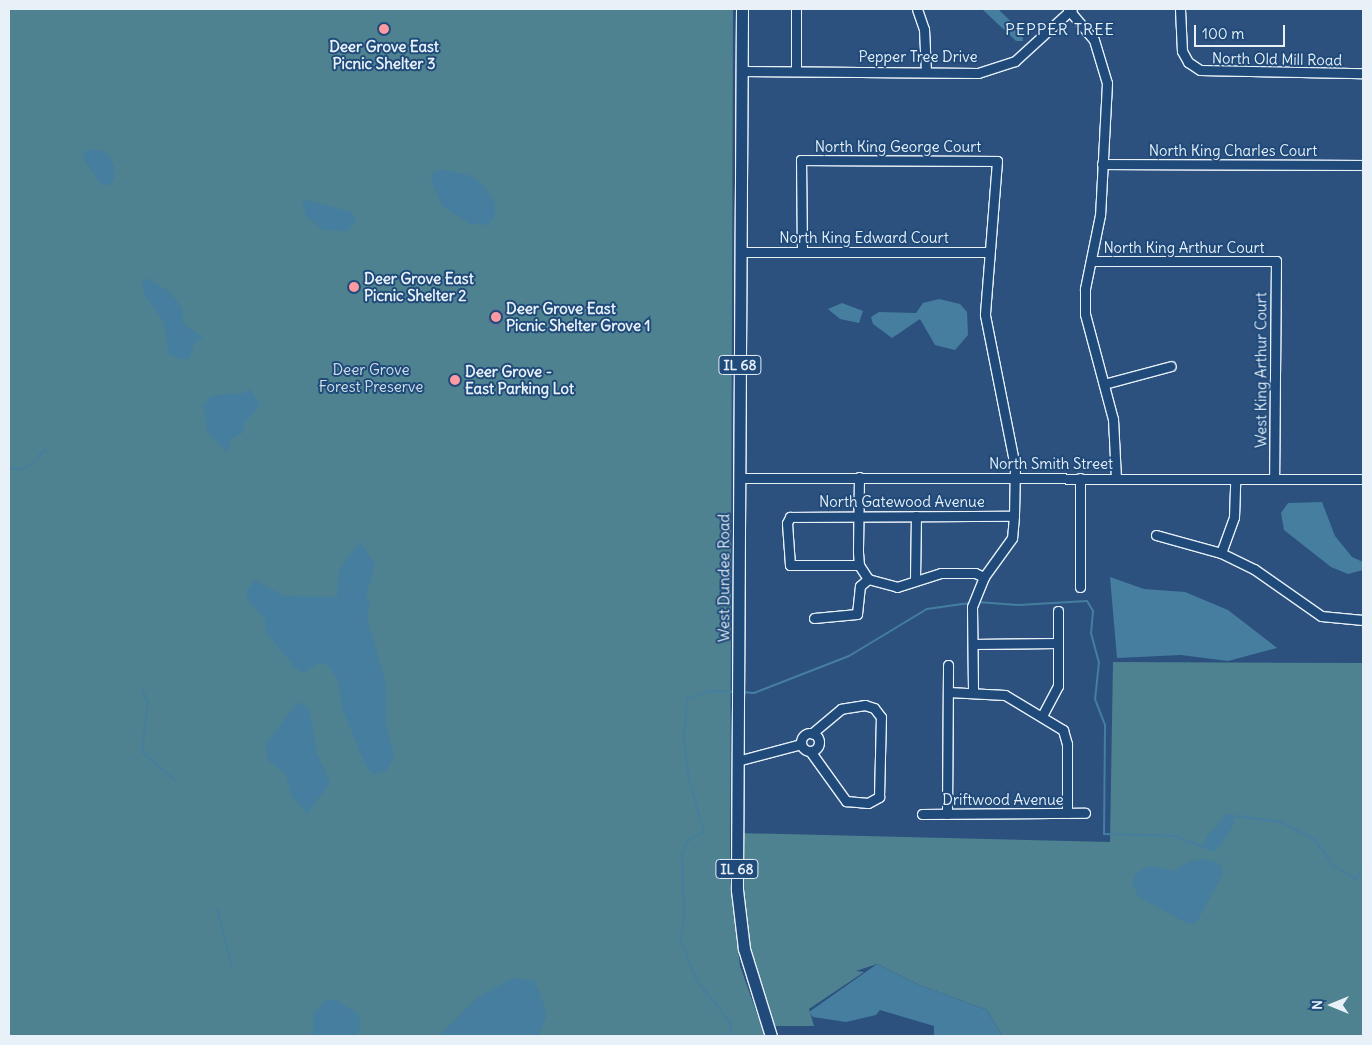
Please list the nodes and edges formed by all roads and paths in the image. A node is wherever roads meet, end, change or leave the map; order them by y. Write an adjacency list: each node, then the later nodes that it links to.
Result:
1 (742, 9): 6 (main road, IL 68)
2 (796, 9): 7 (street)
3 (916, 9): 8 (street)
4 (1070, 9): 8 (street, Pepper Tree Drive); 10 (street)
5 (1180, 9): 9 (street, North Old Mill Road)
6 (742, 71): 7 (street, Pepper Tree Drive); 12 (main road, West Dundee Road / IL 68)
7 (796, 71): 8 (street, Pepper Tree Drive)
8 (926, 71)
9 (1363, 74)
10 (1102, 164): 11 (street, North King Charles Court); 15 (street)
11 (1363, 165)
12 (740, 252): 13 (street, North King Edward Court); 19 (main road, West Dundee Road / IL 68)
13 (802, 252): 14 (street, North King Edward Court); 14 (street, North King George Court)
14 (988, 252): 21 (street)
15 (1091, 261): 16 (street, North King Arthur Court); 18 (street)
16 (1276, 262): 25 (street, West King Arthur Court)
17 (1171, 366): 18 (street)
18 (1104, 384): 23 (street)
19 (739, 478): 20 (street, North Smith Street); 49 (main road, West Dundee Road / IL 68)
20 (859, 478): 21 (street, North Smith Street); 27 (street)
21 (1014, 478): 22 (street, North Smith Street); 29 (street)
22 (1080, 478): 23 (street, North Smith Street); 36 (street)
23 (1116, 478): 24 (street, North Smith Street)
24 (1235, 479): 25 (street, North Smith Street); 31 (street)
25 (1274, 479): 26 (street, North Smith Street)
26 (1363, 479)
27 (860, 515): 28 (street, North Gatewood Avenue); 32 (street); 32 (street, North Gatewood Avenue)
28 (916, 516): 29 (street, North Gatewood Avenue); 35 (street)
29 (1014, 516): 34 (street)
30 (1156, 535): 31 (street)
31 (1221, 554): 39 (street)
32 (859, 565): 33 (street)
33 (868, 578): 35 (street); 38 (street)
34 (984, 578): 35 (street); 41 (street)
35 (915, 580)
36 (1080, 588)
37 (1058, 611): 40 (street)
38 (814, 618)
39 (1363, 620)
40 (1057, 643): 41 (street); 45 (street)
41 (973, 644): 44 (street)
42 (948, 665): 43 (street)
43 (948, 692): 44 (street); 53 (street)
44 (973, 693): 45 (street)
45 (1042, 716): 50 (street)
46 (812, 733): 47 (street); 48 (street); 48 (street)
47 (801, 744): 48 (street); 49 (street)
48 (810, 751)
49 (738, 761): 54 (main road, West Dundee Road / IL 68)
50 (1067, 813): 51 (street, Driftwood Avenue); 53 (street, Driftwood Avenue)
51 (1085, 813)
52 (922, 814): 53 (street, Driftwood Avenue)
53 (947, 814)
54 (771, 1036)

